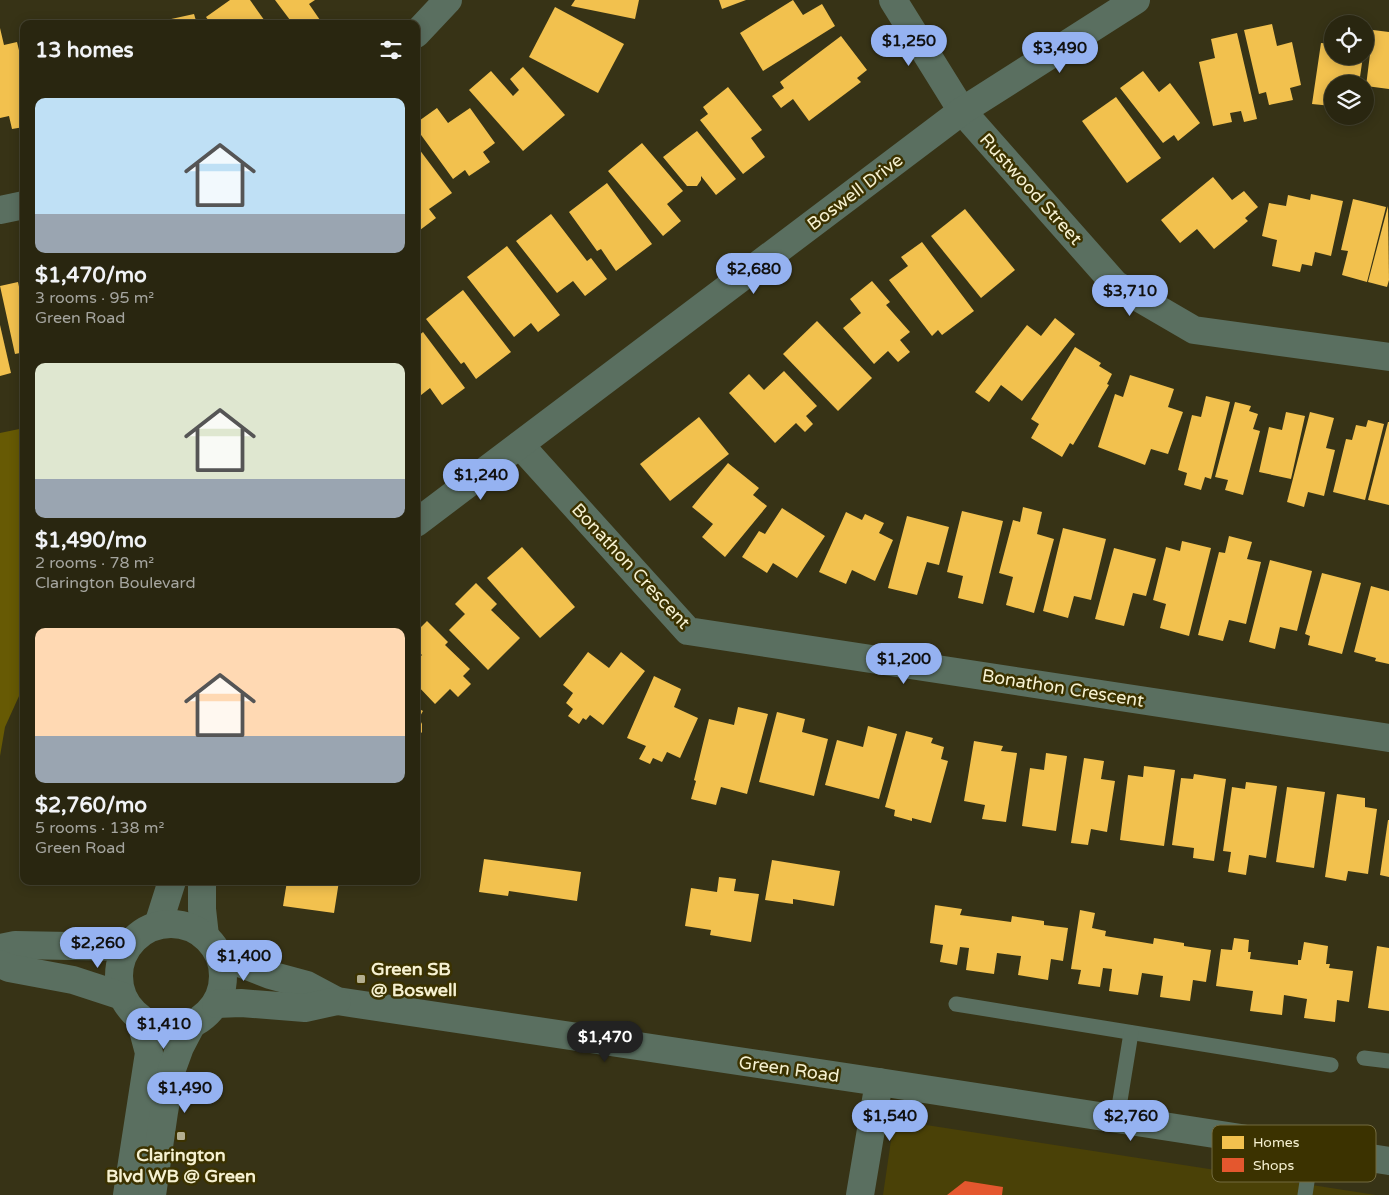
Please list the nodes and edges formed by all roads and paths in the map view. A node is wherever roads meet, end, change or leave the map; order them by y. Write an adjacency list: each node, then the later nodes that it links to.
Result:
1 (448, 0): 4 (street)
2 (893, 0): 5 (street, Rustwood Street)
3 (1136, 0): 5 (street, Boswell Drive)
4 (420, 30)
5 (962, 111): 8 (street, Rustwood Street); 9 (street, Boswell Drive)
6 (20, 206): 7 (street)
7 (0, 210)
8 (1389, 357)
9 (520, 446): 10 (street, Boswell Drive); 11 (street, Bonathon Crescent)
10 (420, 520)
11 (1389, 738)
12 (171, 885): 14 (street)
13 (202, 885): 15 (street)
14 (158, 925): 15 (street); 16 (street)
15 (212, 945): 20 (street, Green Road); 21 (street)
16 (127, 947): 17 (street); 19 (street)
17 (0, 948)
18 (0, 964): 19 (street)
19 (122, 996): 23 (street)
20 (337, 1001): 21 (street, Green Road); 29 (street, Green Road)
21 (216, 1004): 24 (street)
22 (956, 1004): 25 (lane)
23 (140, 1019): 24 (street); 35 (street)
24 (192, 1024): 36 (street)
25 (1131, 1033): 28 (lane); 30 (lane)
26 (1364, 1058): 27 (lane)
27 (1389, 1061)
28 (1331, 1066)
29 (879, 1082): 30 (street, Green Road); 37 (street)
30 (1117, 1119): 31 (street, Green Road)
31 (1212, 1134)
32 (1376, 1159): 33 (street, Green Road)
33 (1389, 1161)
34 (1307, 1182): 38 (lane)
35 (127, 1195)
36 (152, 1195)
37 (860, 1195)
38 (1305, 1195)

